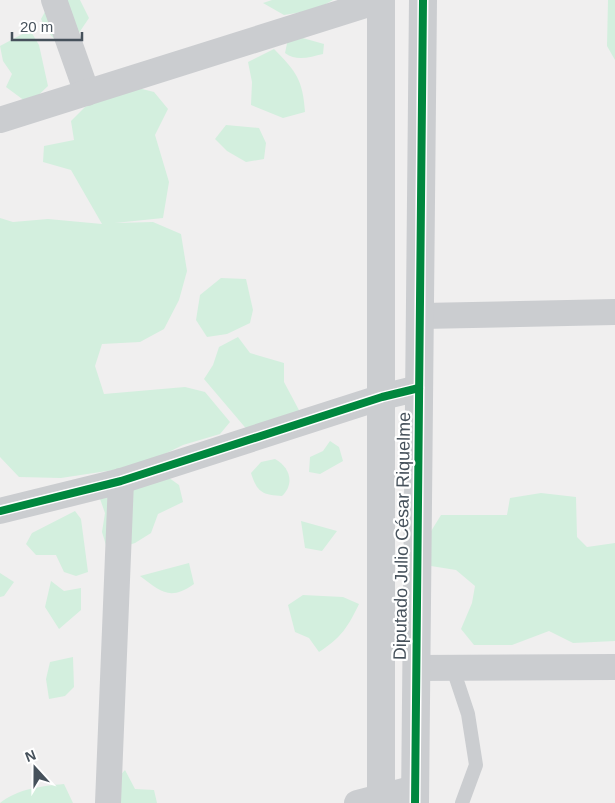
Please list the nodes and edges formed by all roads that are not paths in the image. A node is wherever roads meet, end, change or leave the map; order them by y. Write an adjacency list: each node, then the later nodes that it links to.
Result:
1 (54, 0): 4 (street)
2 (381, 0): 4 (street); 9 (street, Diputado Julio César Riquelme)
3 (423, 0): 7 (street, Diputado Julio César Riquelme)
4 (88, 93): 5 (street)
5 (0, 120)
6 (615, 312): 7 (street)
7 (422, 316): 8 (street, Diputado Julio César Riquelme)
8 (419, 388): 9 (street); 12 (street, Diputado Julio César Riquelme)
9 (382, 397): 10 (street); 11 (street, Diputado Julio César Riquelme)
10 (121, 480): 13 (street); 19 (street)
11 (382, 504): 12 (street); 18 (street, Diputado Julio César Riquelme)
12 (418, 506): 15 (street, Diputado Julio César Riquelme)
13 (0, 510)
14 (615, 667): 16 (street)
15 (416, 668): 16 (street); 17 (street, Diputado Julio César Riquelme)
16 (452, 669): 20 (lane)
17 (415, 796): 18 (street)
18 (373, 801)
19 (108, 803)
20 (462, 803)

